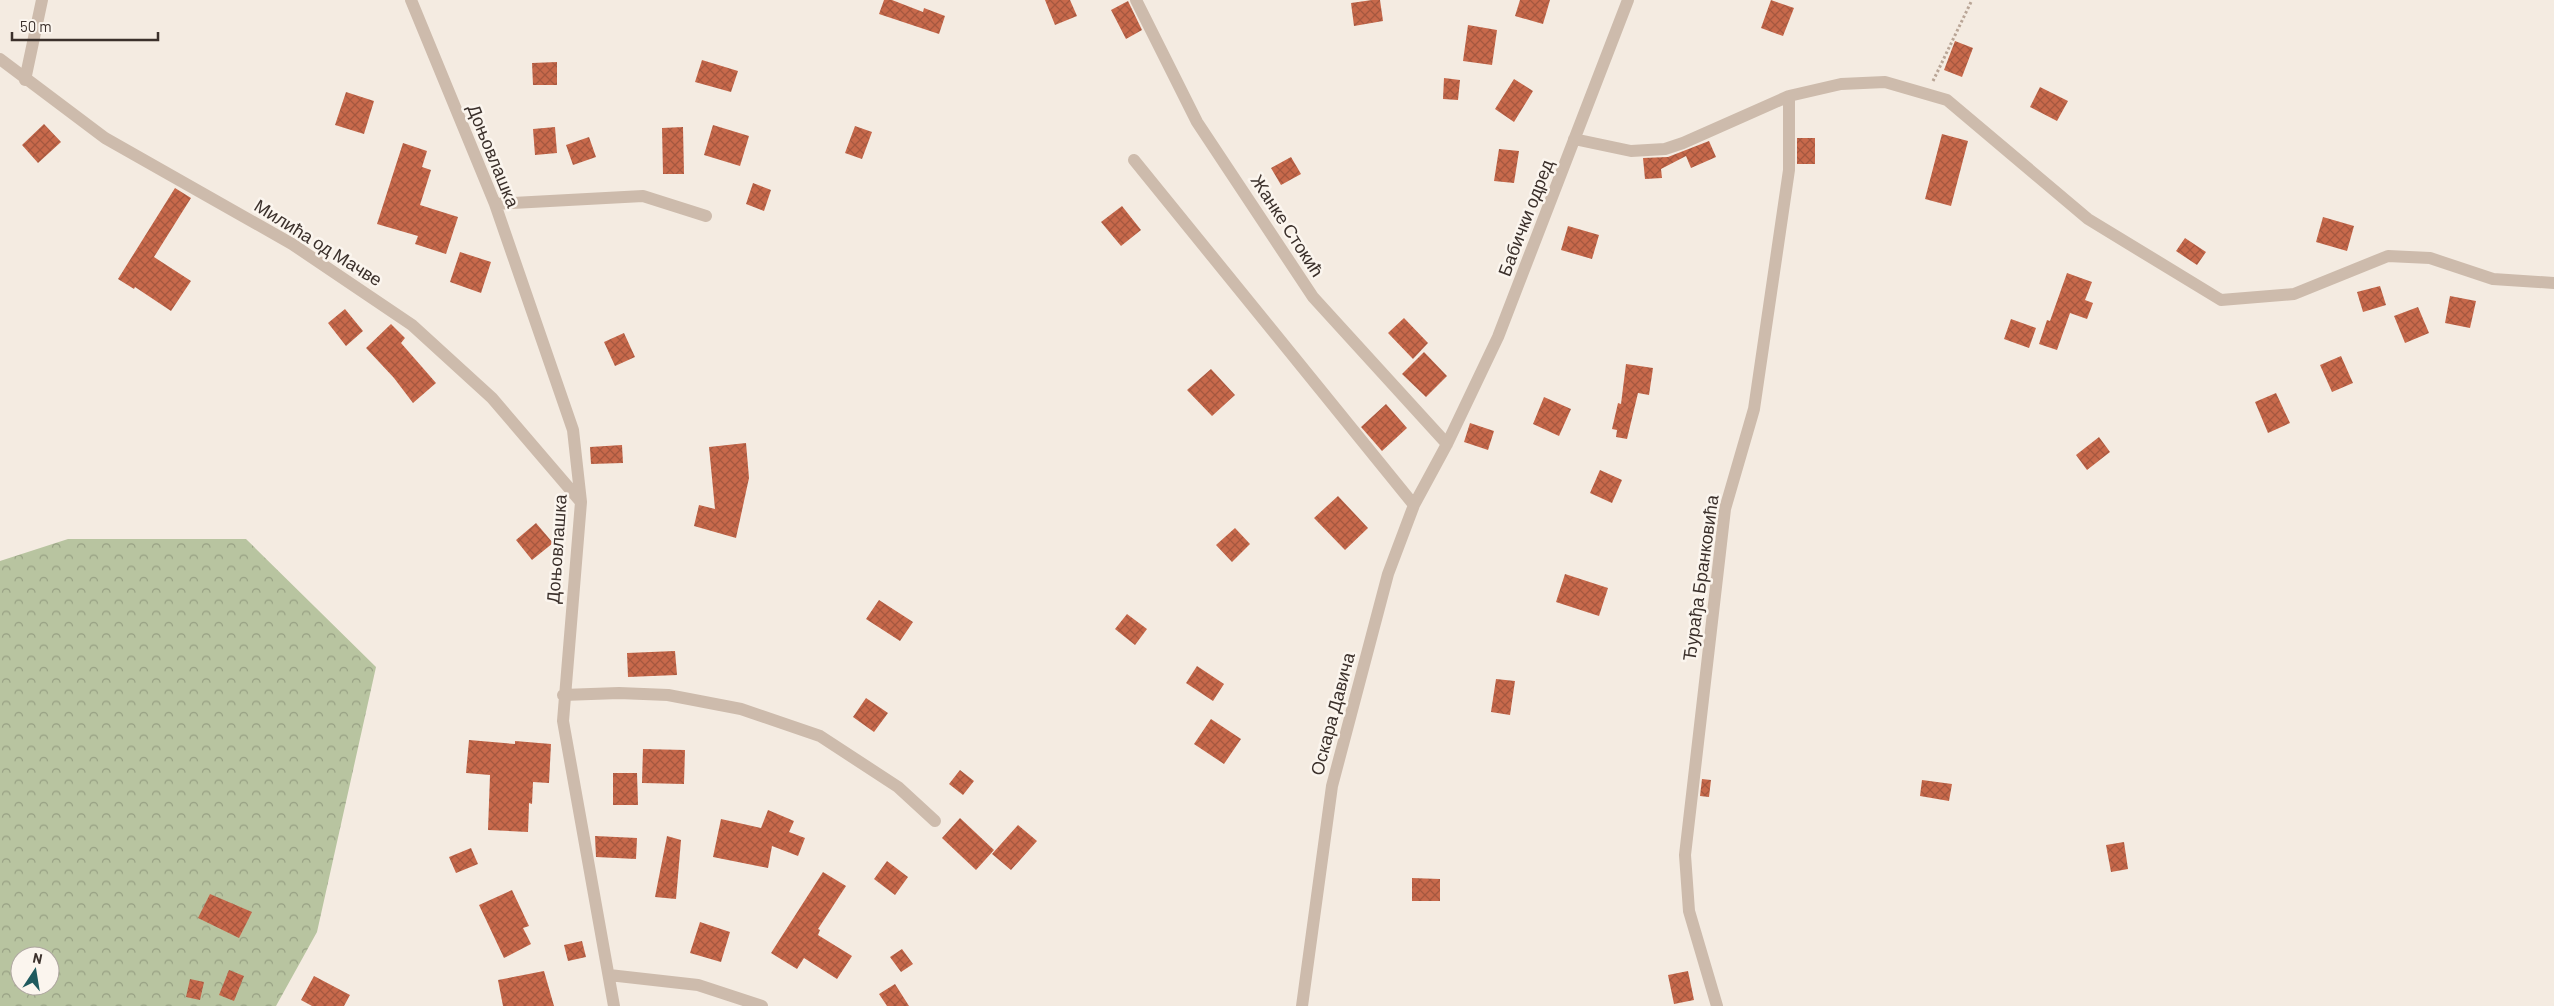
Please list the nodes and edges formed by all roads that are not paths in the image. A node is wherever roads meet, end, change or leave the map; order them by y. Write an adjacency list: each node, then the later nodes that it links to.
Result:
1 (42, 0): 6 (street)
2 (411, 0): 10 (street, Доњовлашка)
3 (1136, 0): 13 (street, Жанке Стокић)
4 (1628, 0): 8 (street, Бабички одред)
5 (0, 59): 6 (street, Милића од Мачве)
6 (25, 80): 14 (street, Милића од Мачве)
7 (1789, 96): 8 (street); 12 (street); 22 (street, Ђурађа Бранковића)
8 (1574, 139): 13 (street, Бабички одред)
9 (1134, 160): 15 (street)
10 (495, 204): 11 (street); 14 (street, Доњовлашка)
11 (706, 216)
12 (2554, 283)
13 (1447, 444): 15 (street, Оскара Давича)
14 (581, 502): 16 (street, Доњовлашка)
15 (1414, 505): 21 (street, Оскара Давича)
16 (563, 695): 17 (street); 18 (street, Доњовлашка)
17 (935, 821)
18 (609, 975): 19 (street, Доњовлашка); 20 (street)
19 (614, 1006)
20 (762, 1006)
21 (1302, 1006)
22 (1716, 1006)

